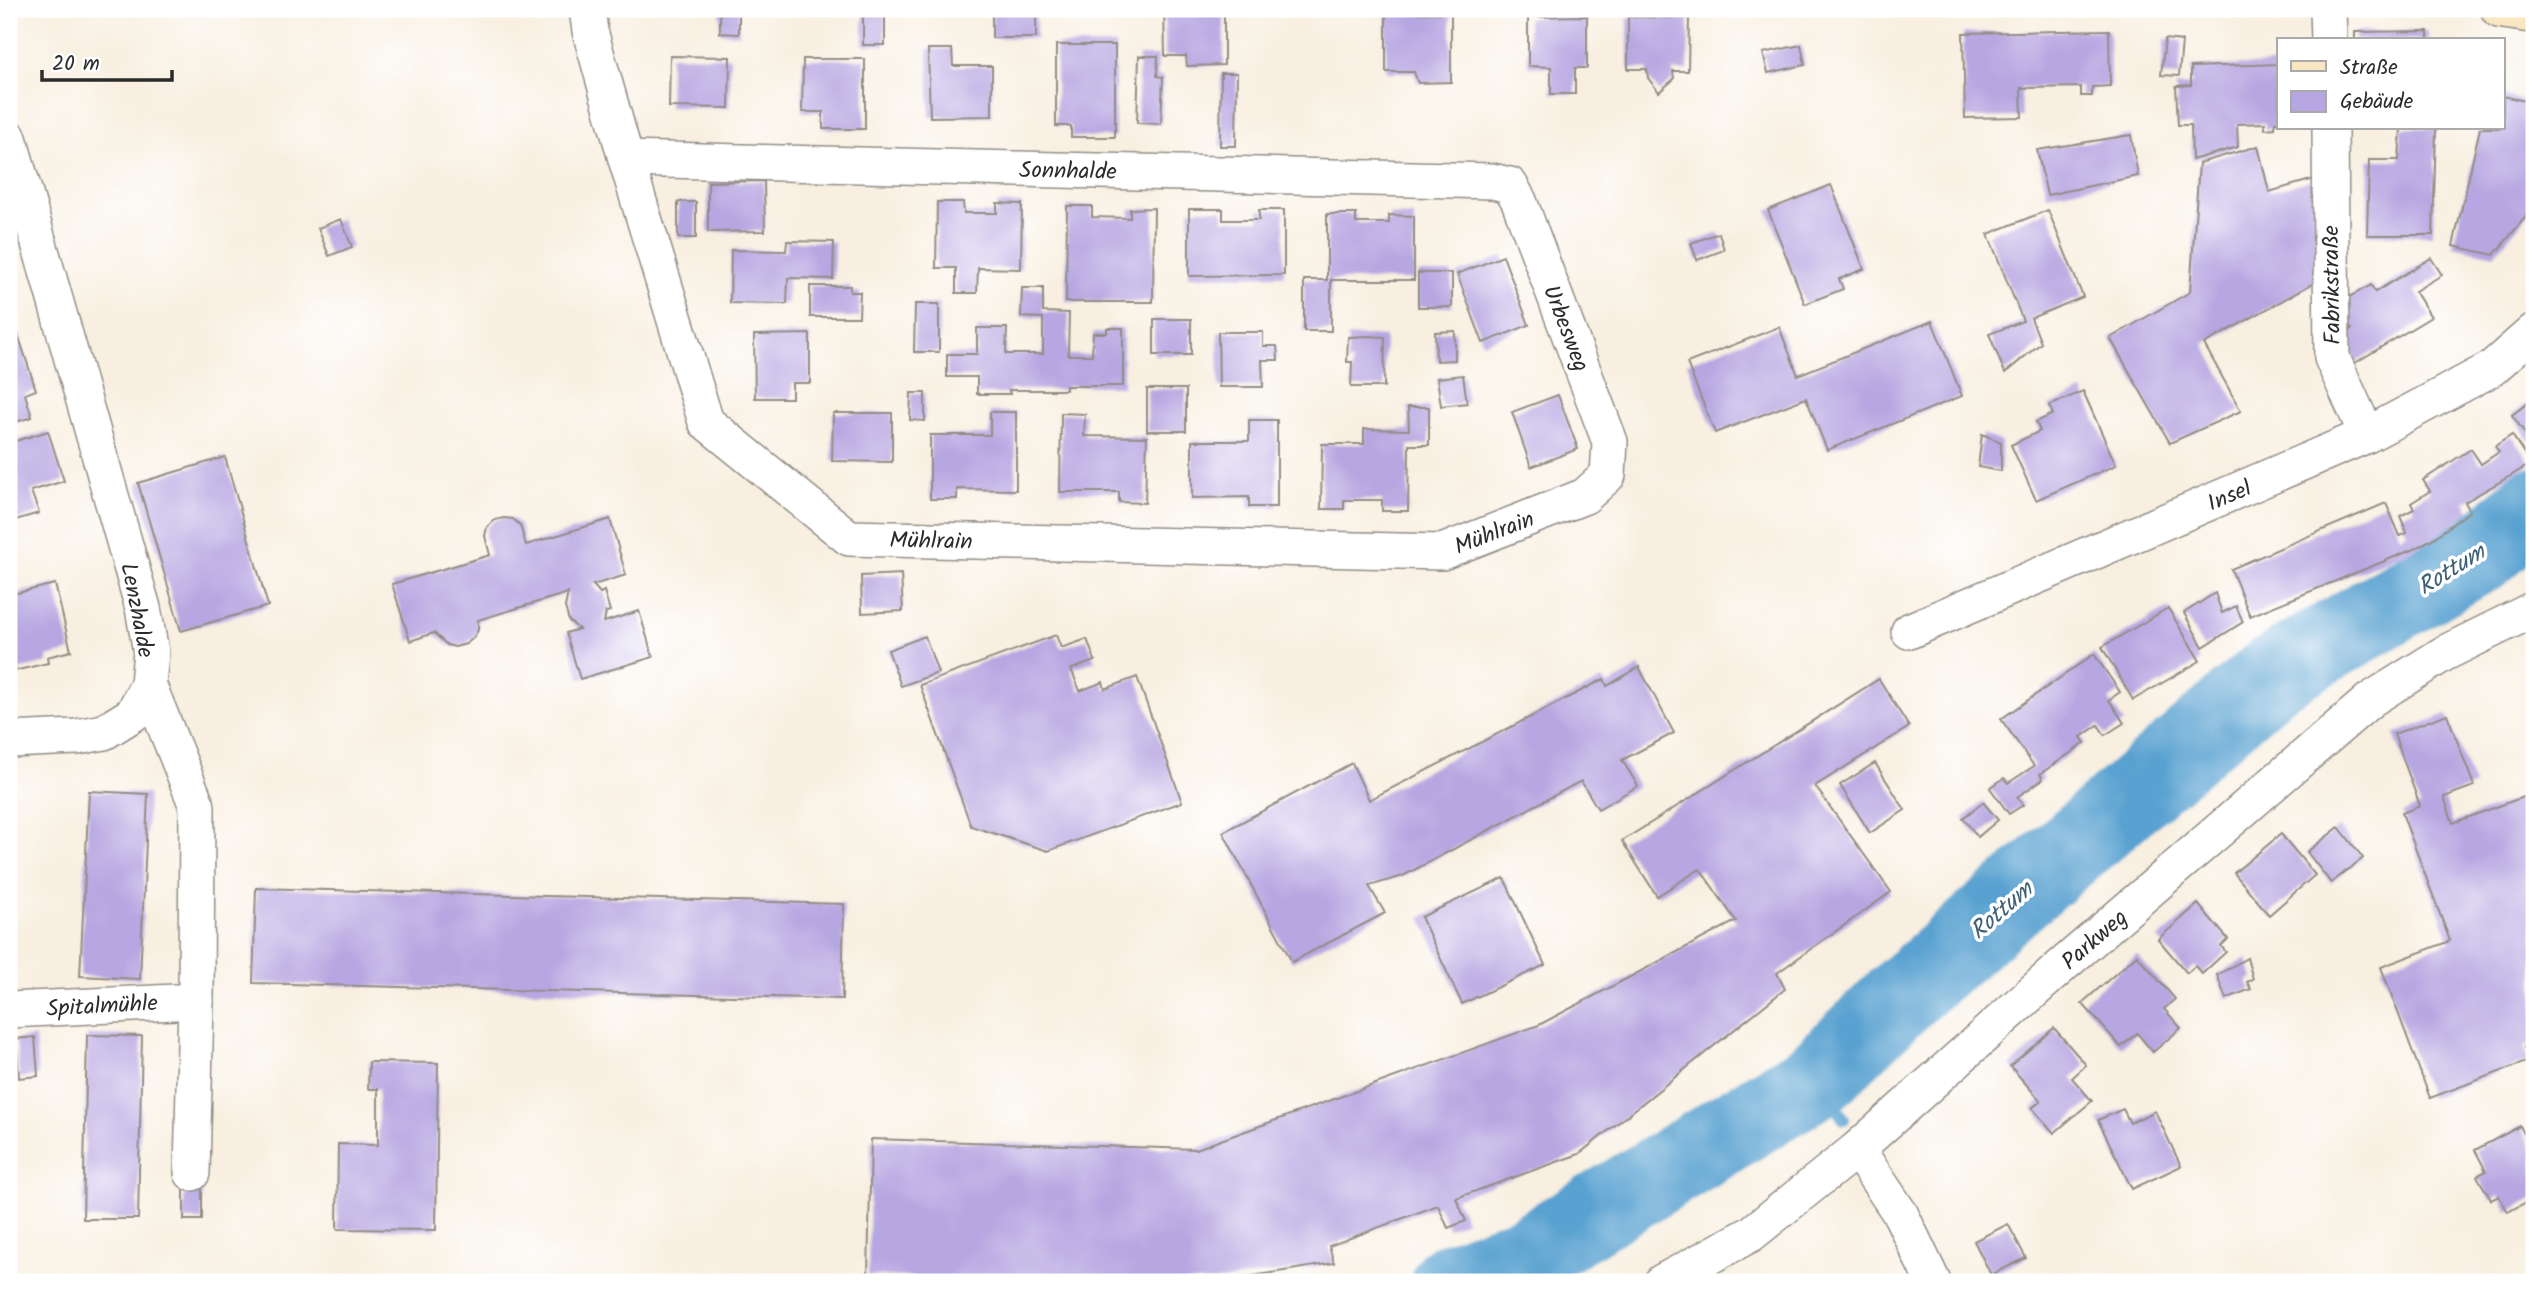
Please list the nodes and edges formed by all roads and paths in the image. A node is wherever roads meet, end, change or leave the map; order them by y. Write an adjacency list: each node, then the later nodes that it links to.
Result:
1 (587, 9): 8 (street, Mühlrain)
2 (2328, 9): 5 (street)
3 (2500, 9): 4 (main road)
4 (2534, 14)
5 (2329, 38)
6 (2330, 130): 11 (street, Fabrikstraße)
7 (9, 138): 15 (street, Lenzhalde)
8 (626, 159): 9 (street, Sonnhalde); 12 (street, Mühlrain)
9 (1510, 185): 12 (street, Urbesweg)
10 (2534, 331): 11 (street, Insel)
11 (2367, 435): 14 (street, Insel)
12 (1608, 475)
13 (2534, 609): 19 (street, Parkweg)
14 (1909, 631)
15 (148, 684): 16 (street); 17 (street, Lenzhalde)
16 (9, 740)
17 (196, 1001): 18 (street, Spitalmühle); 20 (street, Lenzhalde)
18 (9, 1010)
19 (1857, 1149): 21 (street, Parkweg); 22 (street)
20 (192, 1173)
21 (1662, 1282)
22 (1933, 1282)

